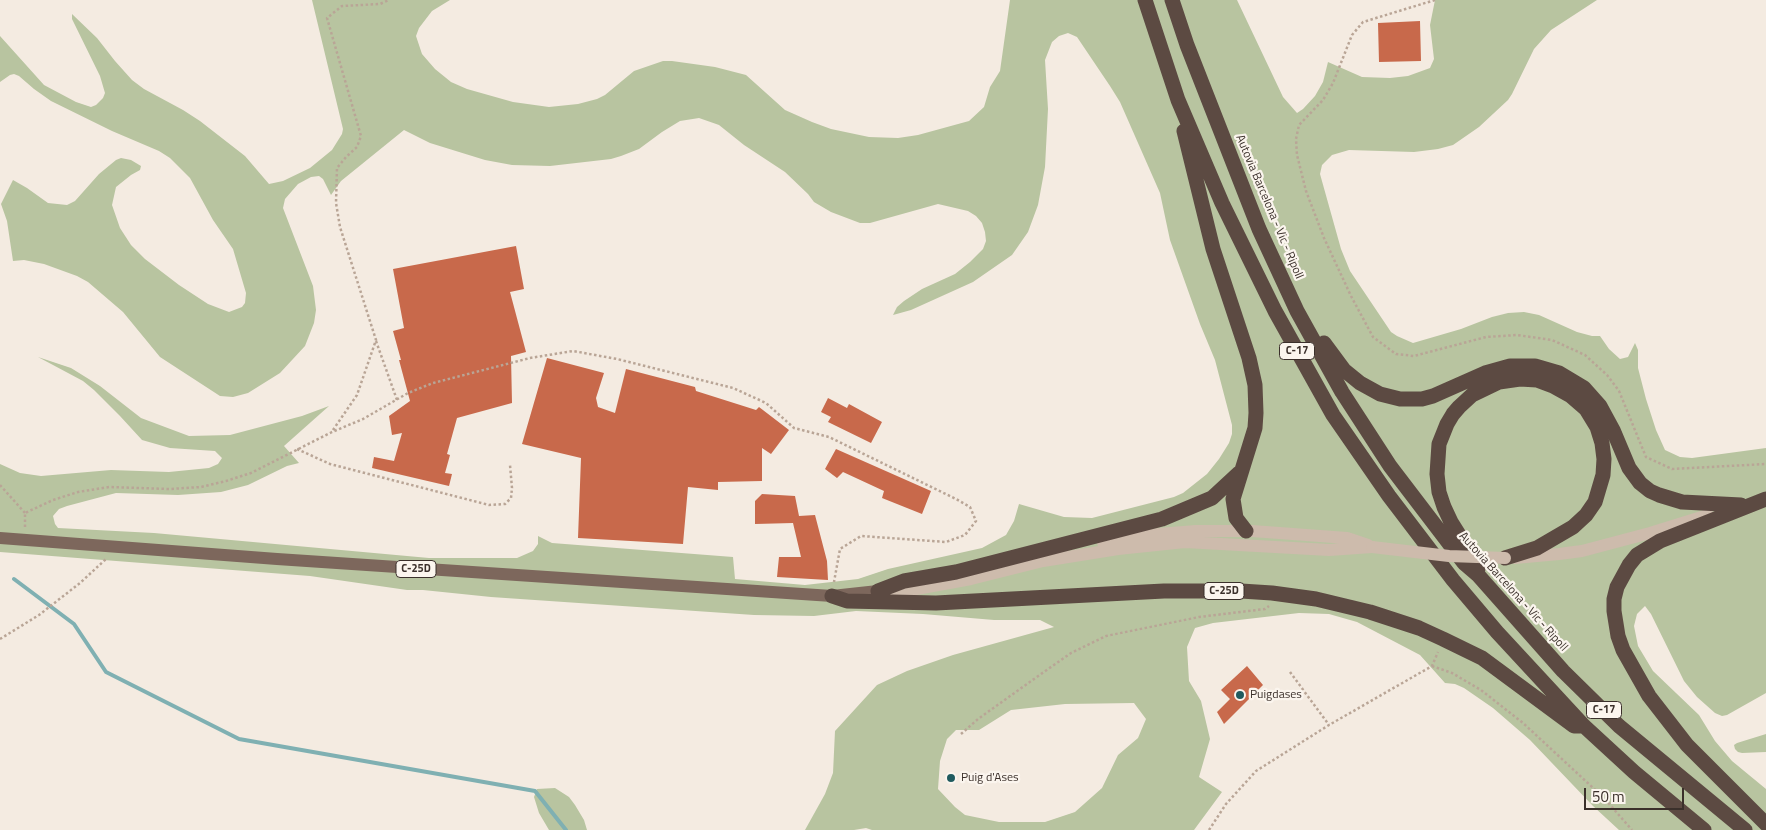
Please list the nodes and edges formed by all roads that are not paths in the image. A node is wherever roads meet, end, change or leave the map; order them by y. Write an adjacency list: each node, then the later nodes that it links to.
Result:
1 (1145, 0): 3 (highway, C-17)
2 (1172, 0): 4 (highway, Autovia Barcelona - Vic - Ripoll / C-17)
3 (1178, 100): 5 (highway); 16 (highway, C-17)
4 (1297, 311): 7 (highway); 13 (highway, Autovia Barcelona - Vic - Ripoll / C-17)
5 (1242, 470): 8 (highway); 14 (highway)
6 (1766, 499): 7 (street); 17 (highway)
7 (1741, 505): 11 (street)
8 (1246, 531): 10 (street); 12 (street)
9 (0, 538): 15 (main road, C-25D)
10 (1366, 547): 11 (street, bridge); 12 (street)
11 (1506, 558): 13 (highway)
12 (1043, 561): 14 (street)
13 (1478, 575): 19 (highway, Autovia Barcelona - Vic - Ripoll / C-17)
14 (878, 592): 15 (main road, C-25D)
15 (832, 596): 16 (highway, C-25D)
16 (1584, 726): 18 (highway, C-17)
17 (1766, 824)
18 (1704, 830)
19 (1745, 830)

